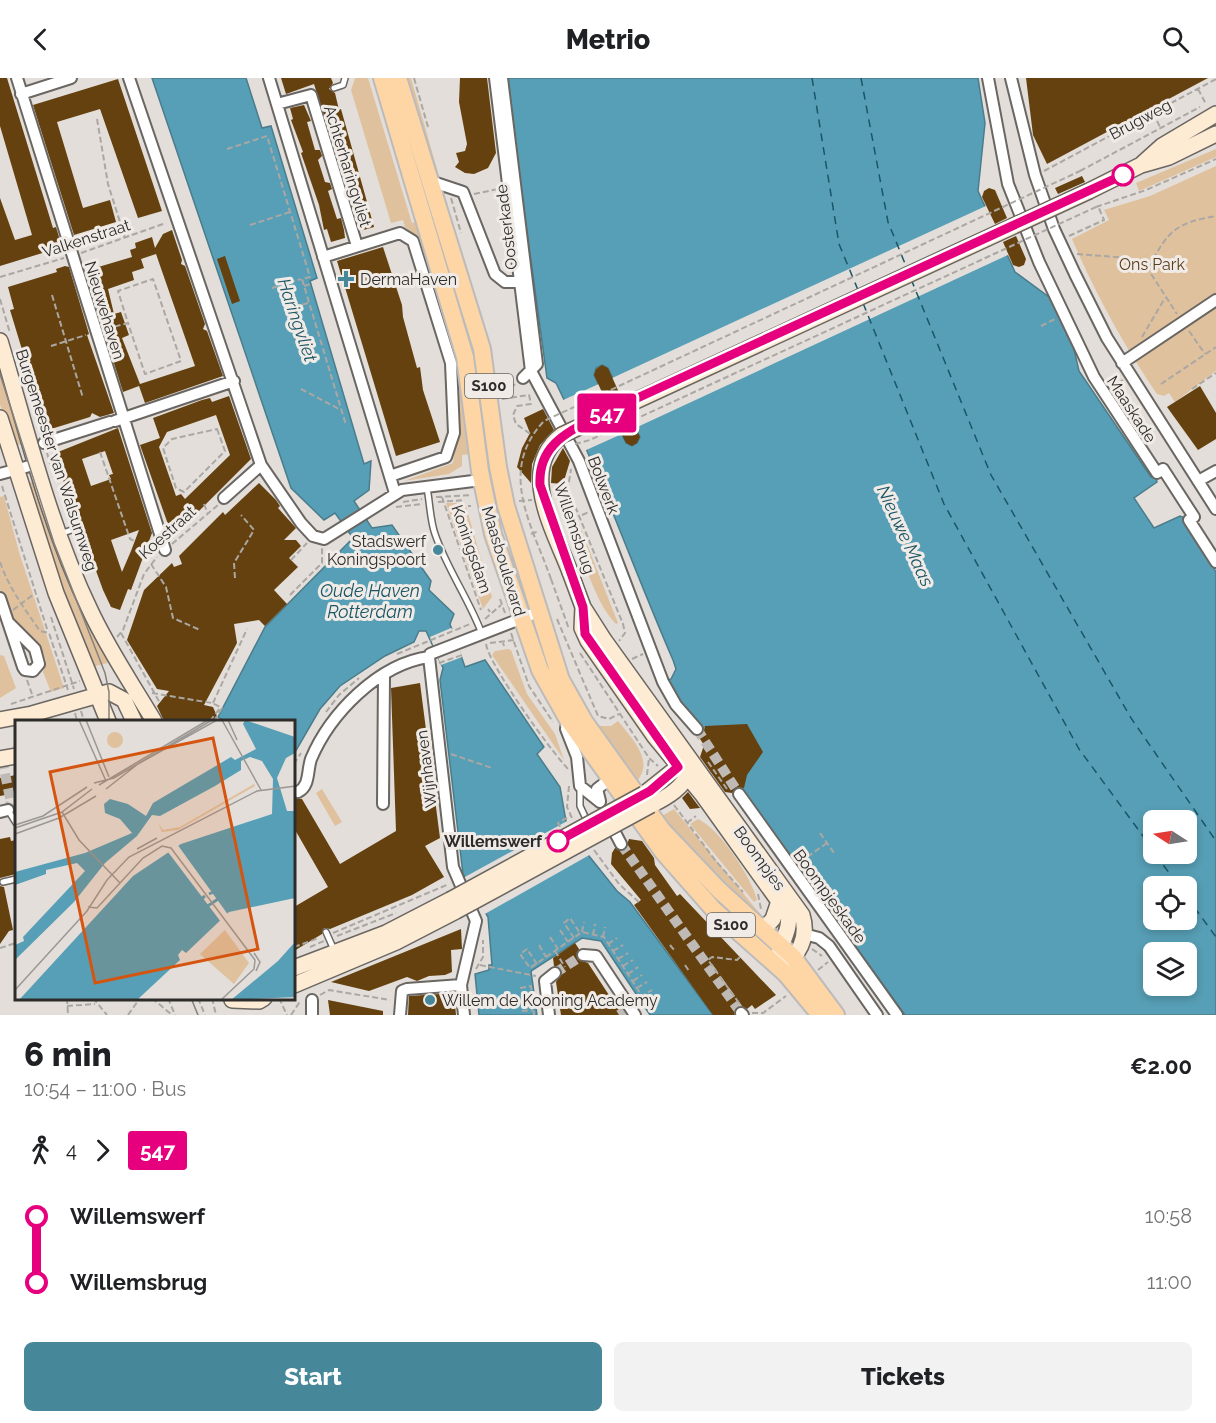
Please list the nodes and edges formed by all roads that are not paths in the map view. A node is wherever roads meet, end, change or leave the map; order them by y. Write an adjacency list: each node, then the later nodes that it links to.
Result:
1 (17, 78): 13 (street, Nieuwehaven)
2 (71, 78): 13 (street)
3 (129, 78): 27 (street)
4 (269, 78): 14 (street)
5 (345, 78): 12 (lane)
6 (382, 78): 38 (main road, Maasboulevard / S100)
7 (398, 78): 18 (main road, Maasboulevard / S100)
8 (495, 78): 22 (street, Oosterkade)
9 (502, 78): 26 (street, Oosterkade)
10 (988, 78): 47 (street, Maaskade)
11 (1011, 78): 25 (street, Maaskade)
12 (334, 88)
13 (21, 94): 29 (street, Nieuwehaven)
14 (276, 104): 20 (street, Achterharingvliet); 21 (street)
15 (1211, 109): 17 (main road, Brugweg)
16 (1216, 134): 17 (main road, Brugweg)
17 (1141, 165): 19 (main road, Brugweg)
18 (430, 181): 22 (street, Oosterkade); 33 (main road, Maasboulevard / S100)
19 (1089, 191): 65 (main road, Willemsbrug, bridge)
20 (357, 246): 21 (street, Achterharingvliet); 37 (street, Achterharingvliet)
21 (323, 257): 37 (street)
22 (519, 282): 26 (street, Oosterkade)
23 (1216, 300): 25 (street)
24 (9, 342): 31 (main road, Burgemeester van Walsumweg)
25 (1122, 363): 39 (street, Maaskade)
26 (526, 378): 64 (street, Bolwerk)
27 (234, 381): 29 (street); 32 (street)
28 (0, 418): 34 (main road)
29 (116, 420): 30 (street); 46 (street, Nieuwehaven)
30 (44, 443)
31 (37, 464): 34 (street); 45 (main road, Burgemeester van Walsumweg)
32 (261, 465): 41 (street); 42 (street)
33 (498, 466): 38 (main road); 49 (main road, Maasboulevard / S100)
34 (15, 470): 36 (street); 56 (main road)
35 (1216, 471): 39 (street)
36 (0, 474)
37 (390, 476): 41 (street)
38 (481, 480): 40 (street); 50 (main road, Maasboulevard / S100)
39 (1198, 481): 43 (street, Maaskade)
40 (427, 487): 41 (street); 52 (lane)
41 (395, 493)
42 (224, 498)
43 (1216, 509)
44 (80, 527): 45 (lane)
45 (60, 534): 55 (main road, Burgemeester van Walsumweg)
46 (165, 550)
47 (1216, 562)
48 (0, 598): 51 (street)
49 (547, 613): 50 (street); 78 (main road, Maasboulevard / S100)
50 (521, 618): 52 (street); 58 (main road, Maasboulevard / S100)
51 (8, 619): 51 (street)
52 (482, 633): 53 (street)
53 (435, 657): 54 (street); 86 (street, Wijnhaven)
54 (384, 676): 68 (street); 71 (street)
55 (133, 685): 57 (main road); 63 (main road, Burgemeester van Walsumweg)
56 (97, 695): 57 (main road); 59 (main road); 60 (main road)
57 (127, 705): 61 (main road); 62 (main road)
58 (567, 718): 66 (main road, Maasboulevard / S100); 67 (street)
59 (0, 720)
60 (109, 720)
61 (110, 720)
62 (134, 720)
63 (153, 720)
64 (696, 729)
65 (686, 769): 76 (main road, bridge); 77 (main road, Boompjes); 79 (main road, Boompjes)
66 (610, 779): 70 (street); 83 (main road, Maasboulevard / S100)
67 (580, 786): 70 (street); 72 (lane)
68 (297, 790)
69 (739, 794): 100 (street, Boompjeskade)
70 (600, 802): 73 (street)
71 (382, 804)
72 (587, 821)
73 (621, 844)
74 (15, 879): 75 (lane)
75 (3, 882)
76 (451, 899): 82 (main road); 85 (main road)
77 (779, 901): 78 (main road, Boompjes); 80 (main road, Boompjes)
78 (764, 929): 80 (main road, Maasboulevard / S100)
79 (804, 934): 80 (main road, Boompjes); 99 (street, Boompjeskade)
80 (788, 952): 83 (main road, Boompjes); 98 (main road, S100)
81 (583, 955): 96 (street)
82 (296, 967)
83 (779, 968): 97 (main road, S100)
84 (551, 975): 95 (street)
85 (296, 984)
86 (461, 985): 93 (street); 94 (street, Wijnhaven)
87 (232, 1000): 91 (main road)
88 (239, 1000): 90 (main road)
89 (312, 1000): 92 (street)
90 (261, 1003)
91 (235, 1015)
92 (312, 1015)
93 (400, 1015)
94 (464, 1015)
95 (549, 1015)
96 (635, 1015)
97 (820, 1015)
98 (836, 1015)
99 (877, 1015)
100 (897, 1015)

